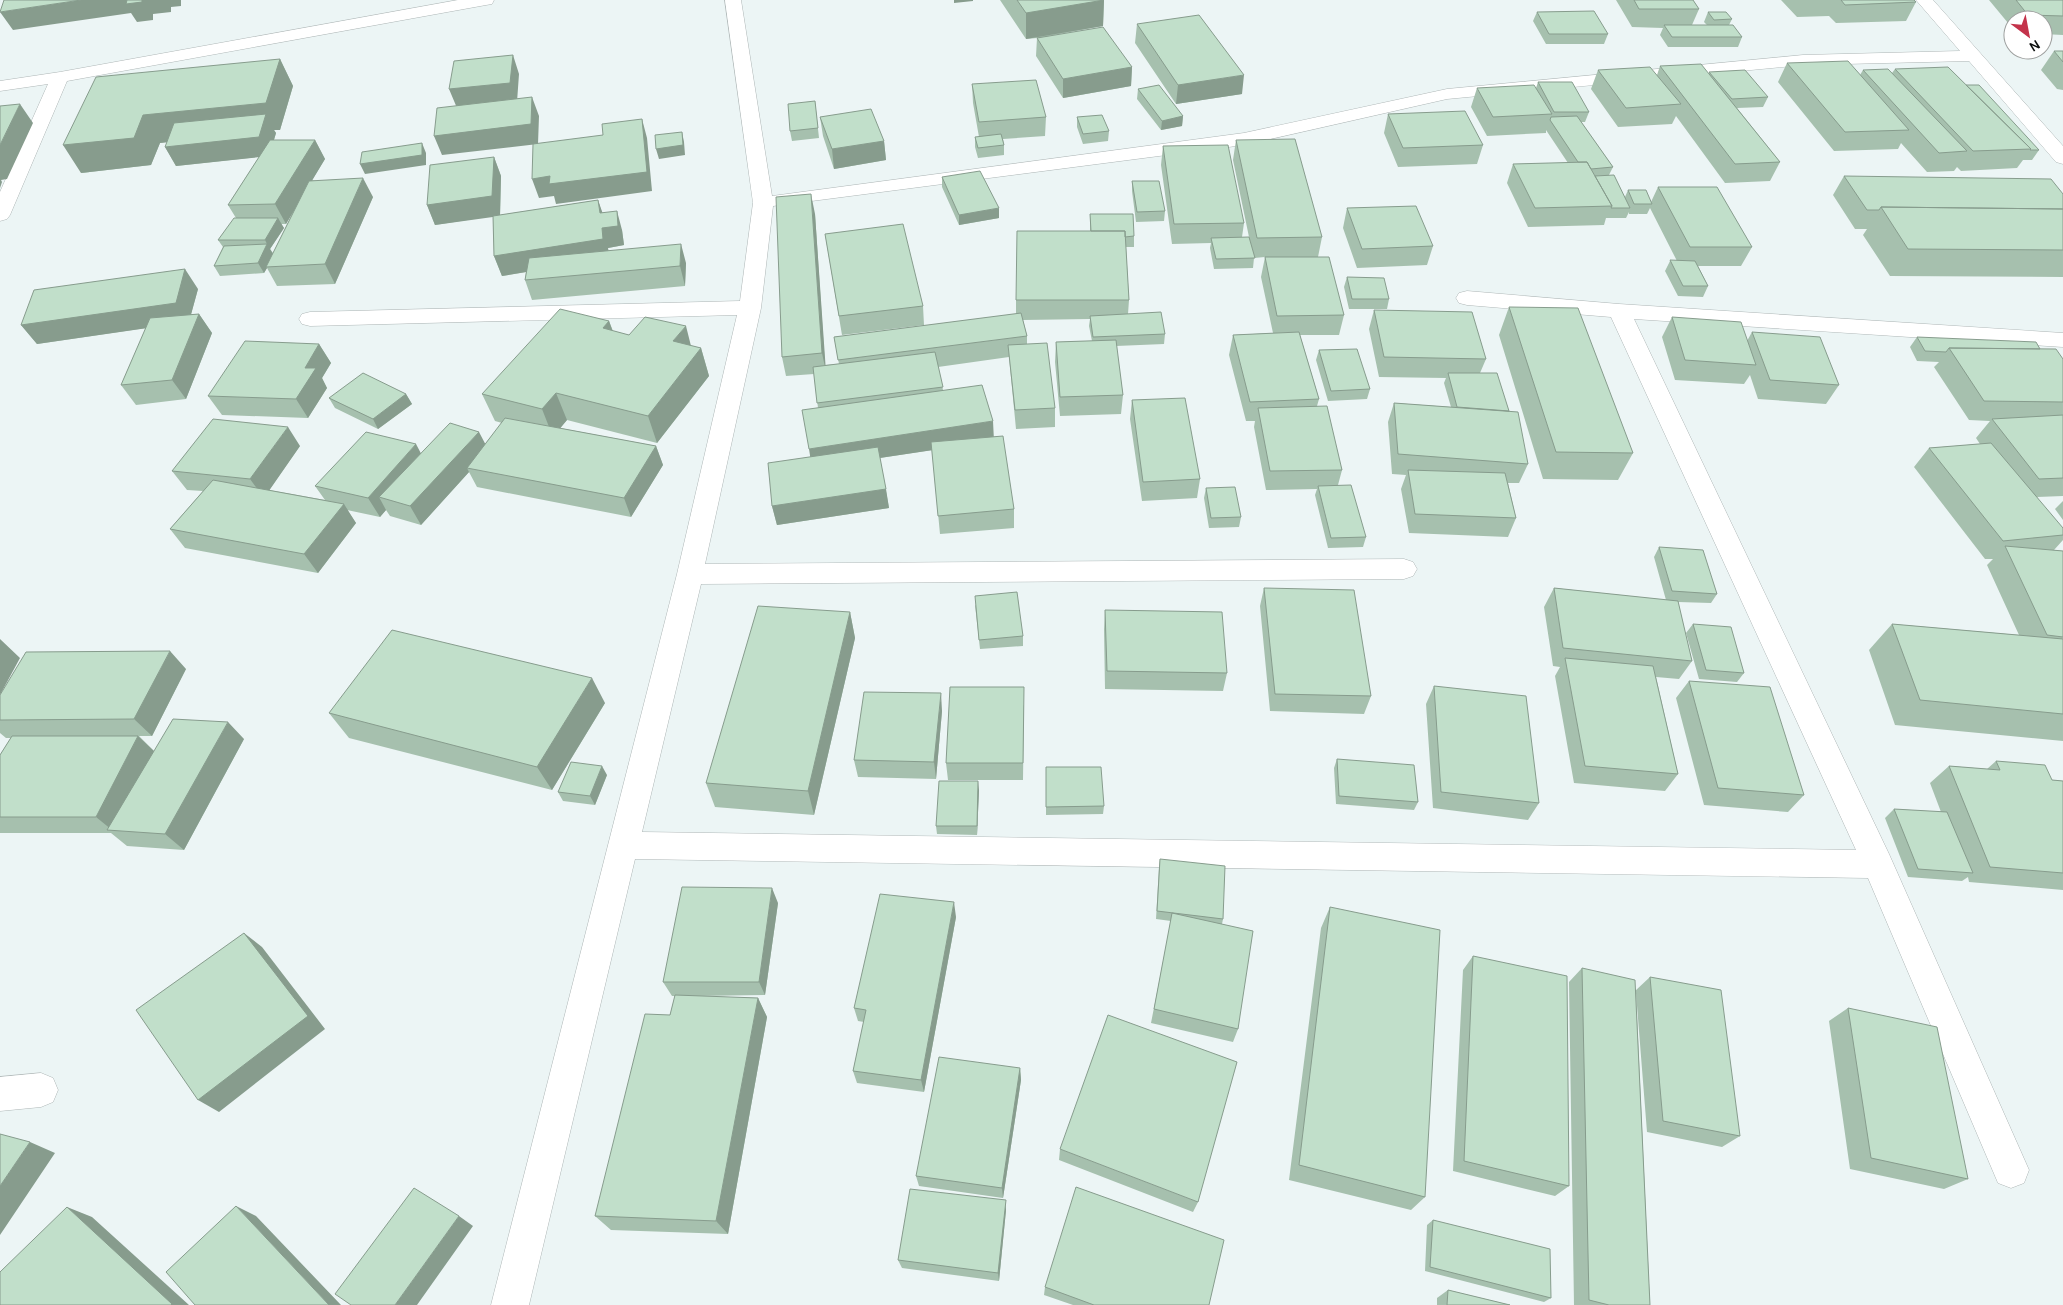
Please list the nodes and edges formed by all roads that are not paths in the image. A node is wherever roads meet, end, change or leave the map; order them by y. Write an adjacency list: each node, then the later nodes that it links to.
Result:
1 (486, 0): 5 (street)
2 (733, 0): 8 (street)
3 (1924, 0): 4 (street)
4 (1973, 56): 7 (street); 8 (street)
5 (60, 77): 6 (street); 9 (street)
6 (0, 86)
7 (2063, 158)
8 (763, 203): 11 (street)
9 (0, 215)
10 (1467, 298): 12 (street)
11 (750, 308): 13 (street); 16 (street)
12 (1619, 311): 14 (street); 18 (street)
13 (310, 319)
14 (2063, 340)
15 (1404, 568): 16 (street)
16 (690, 574): 17 (street)
17 (624, 845): 18 (street); 22 (street)
18 (1878, 864): 21 (street)
19 (41, 1090): 20 (street)
20 (0, 1094)
21 (2011, 1170)
22 (519, 1303)

